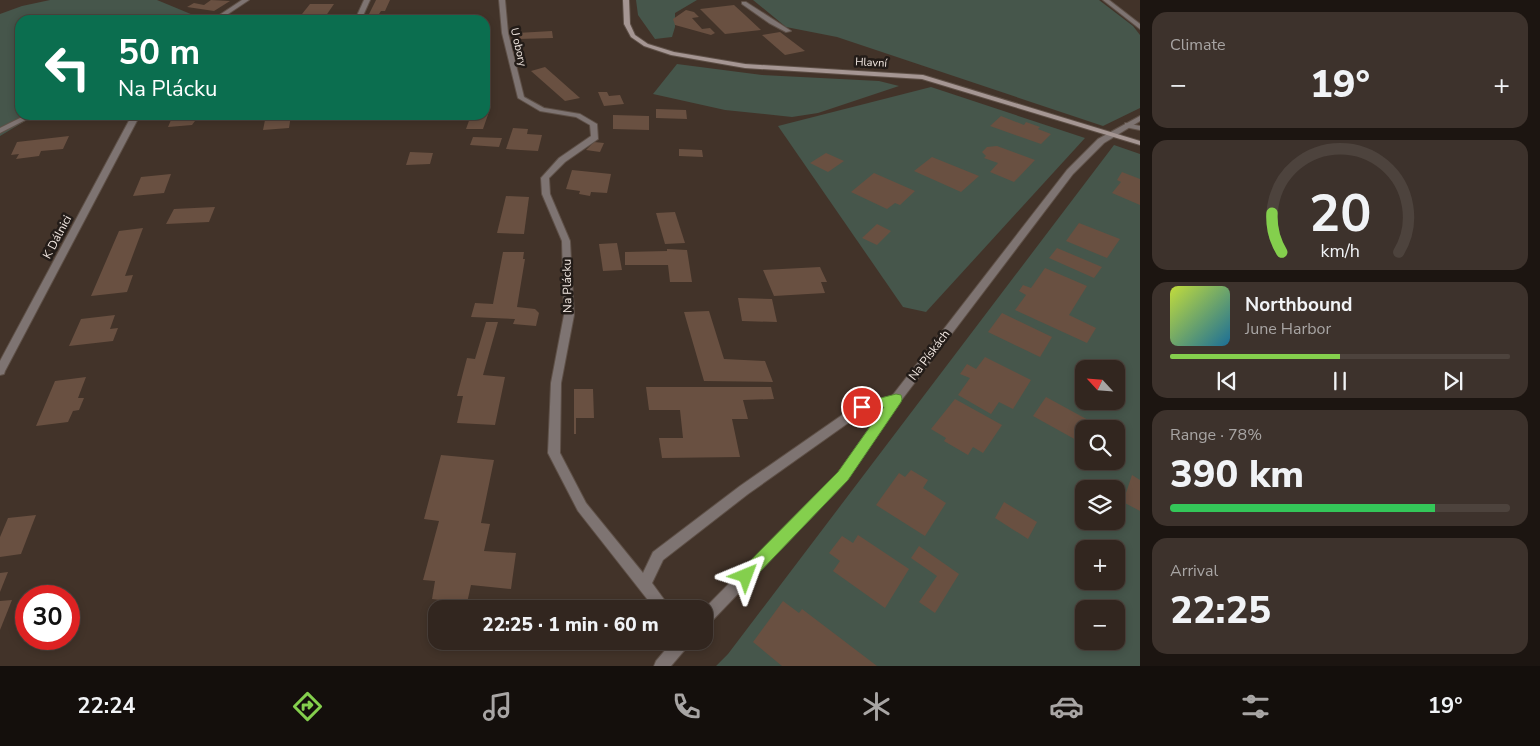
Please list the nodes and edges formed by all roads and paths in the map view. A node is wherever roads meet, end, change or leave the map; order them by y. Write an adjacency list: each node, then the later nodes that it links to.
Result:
1 (246, 0): 7 (street)
2 (367, 0): 8 (street)
3 (502, 0): 11 (street, U obory)
4 (626, 0): 18 (street, Hlavní)
5 (1106, 0): 9 (street)
6 (744, 3): 10 (street)
7 (223, 15)
8 (360, 15)
9 (1140, 27)
10 (788, 30)
11 (521, 98): 22 (street, Na Plácku)
12 (1140, 118): 15 (street, Na Pískách)
13 (21, 120): 17 (street)
14 (133, 120): 20 (street, K Dálnici)
15 (1128, 125): 16 (street); 18 (street, Na Pískách)
16 (1140, 128)
17 (0, 131)
18 (1113, 135): 19 (street, Hlavní); 21 (street, Na Pískách)
19 (1140, 143)
20 (0, 371)
21 (896, 399): 22 (street); 24 (street, Na Pískách)
22 (644, 585): 23 (street, Na Plácku)
23 (656, 600)
24 (713, 611)
25 (675, 650): 26 (street)
26 (661, 666)

